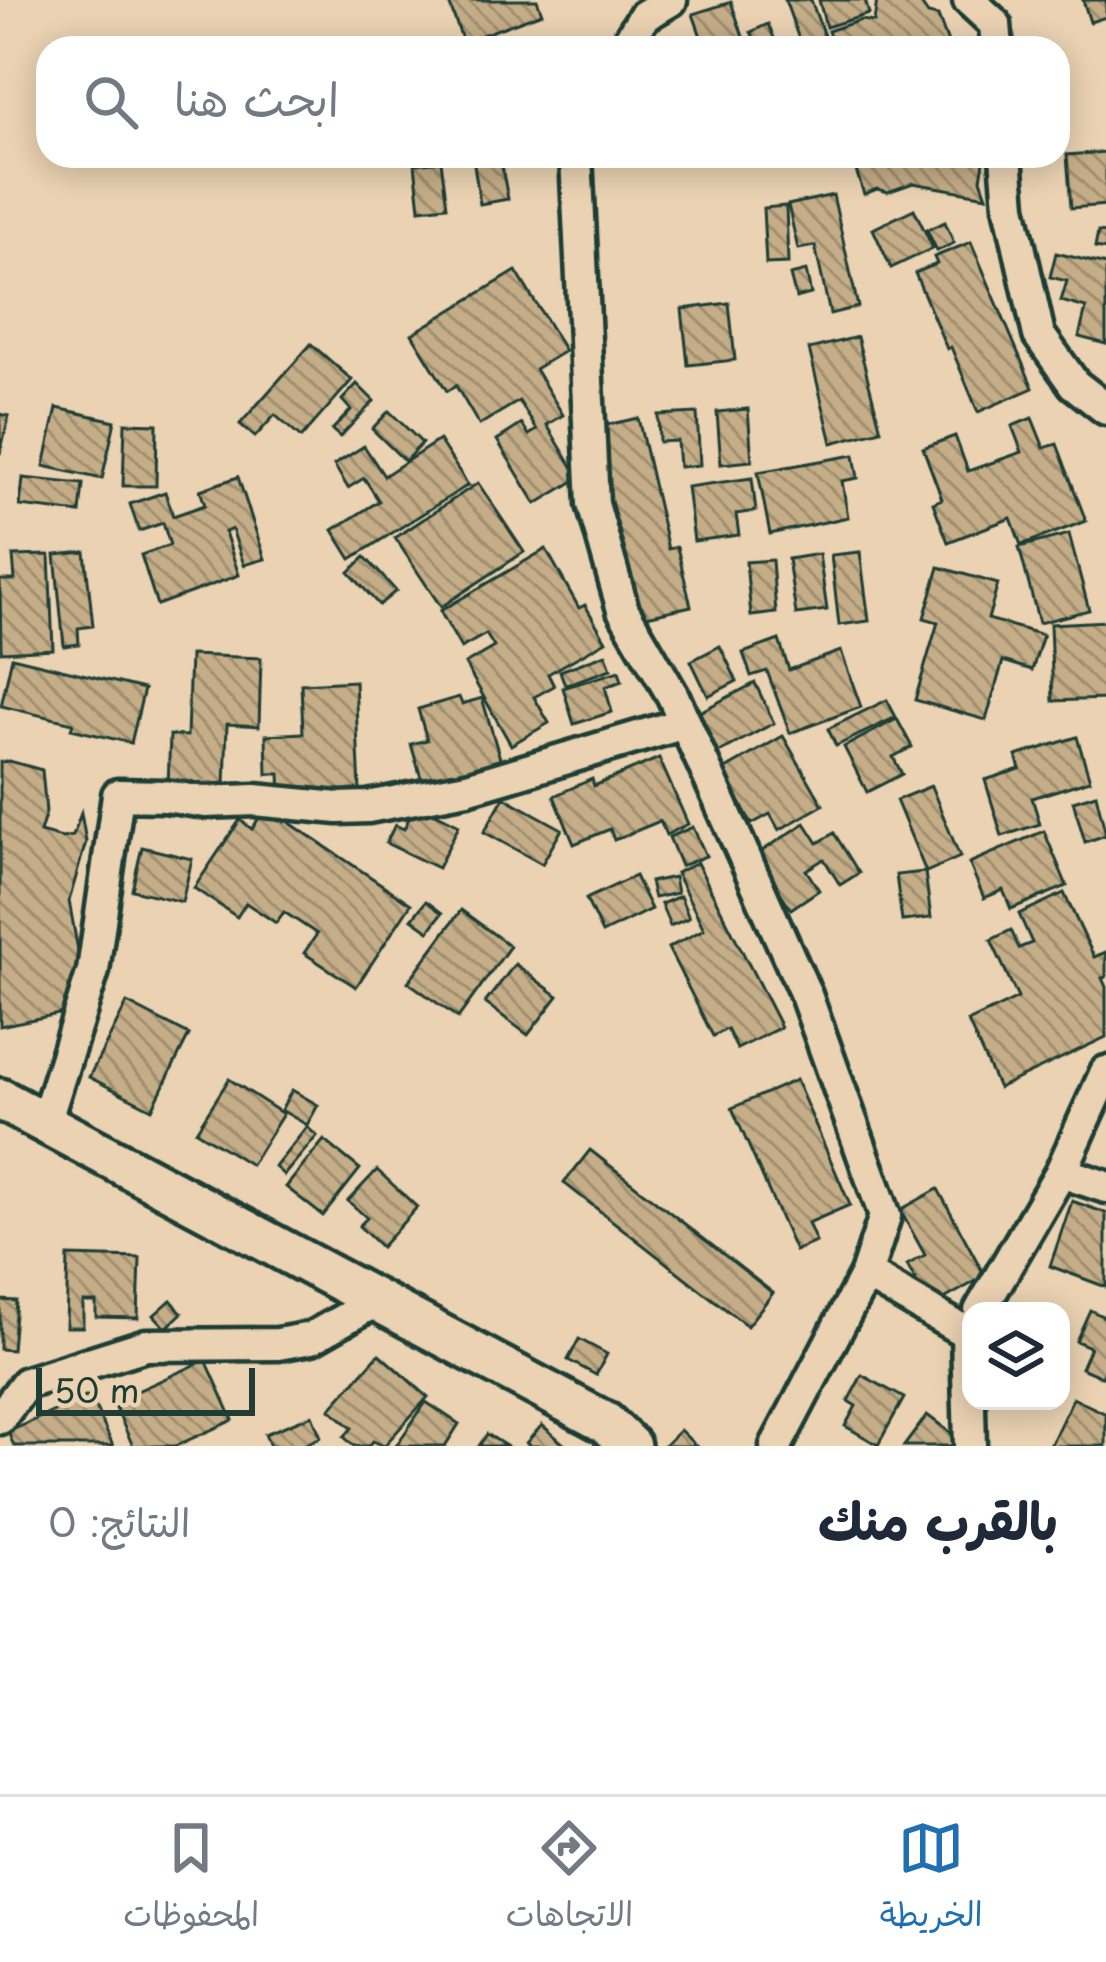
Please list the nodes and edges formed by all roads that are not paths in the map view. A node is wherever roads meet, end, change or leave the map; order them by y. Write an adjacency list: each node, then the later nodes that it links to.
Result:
1 (671, 0): 3 (street)
2 (969, 0): 4 (street)
3 (632, 36)
4 (996, 36)
5 (577, 168): 8 (street)
6 (1007, 168): 7 (street)
7 (1106, 409)
8 (685, 723): 11 (street); 14 (street)
9 (1106, 1072): 12 (street)
10 (0, 1099): 11 (street)
11 (45, 1123): 15 (street)
12 (1061, 1172): 13 (street); 16 (street)
13 (1106, 1187)
14 (866, 1274): 17 (street); 21 (street)
15 (376, 1300): 19 (street); 20 (street)
16 (986, 1302)
17 (962, 1319)
18 (971, 1410): 22 (street)
19 (0, 1418)
20 (630, 1446)
21 (776, 1446)
22 (970, 1446)

